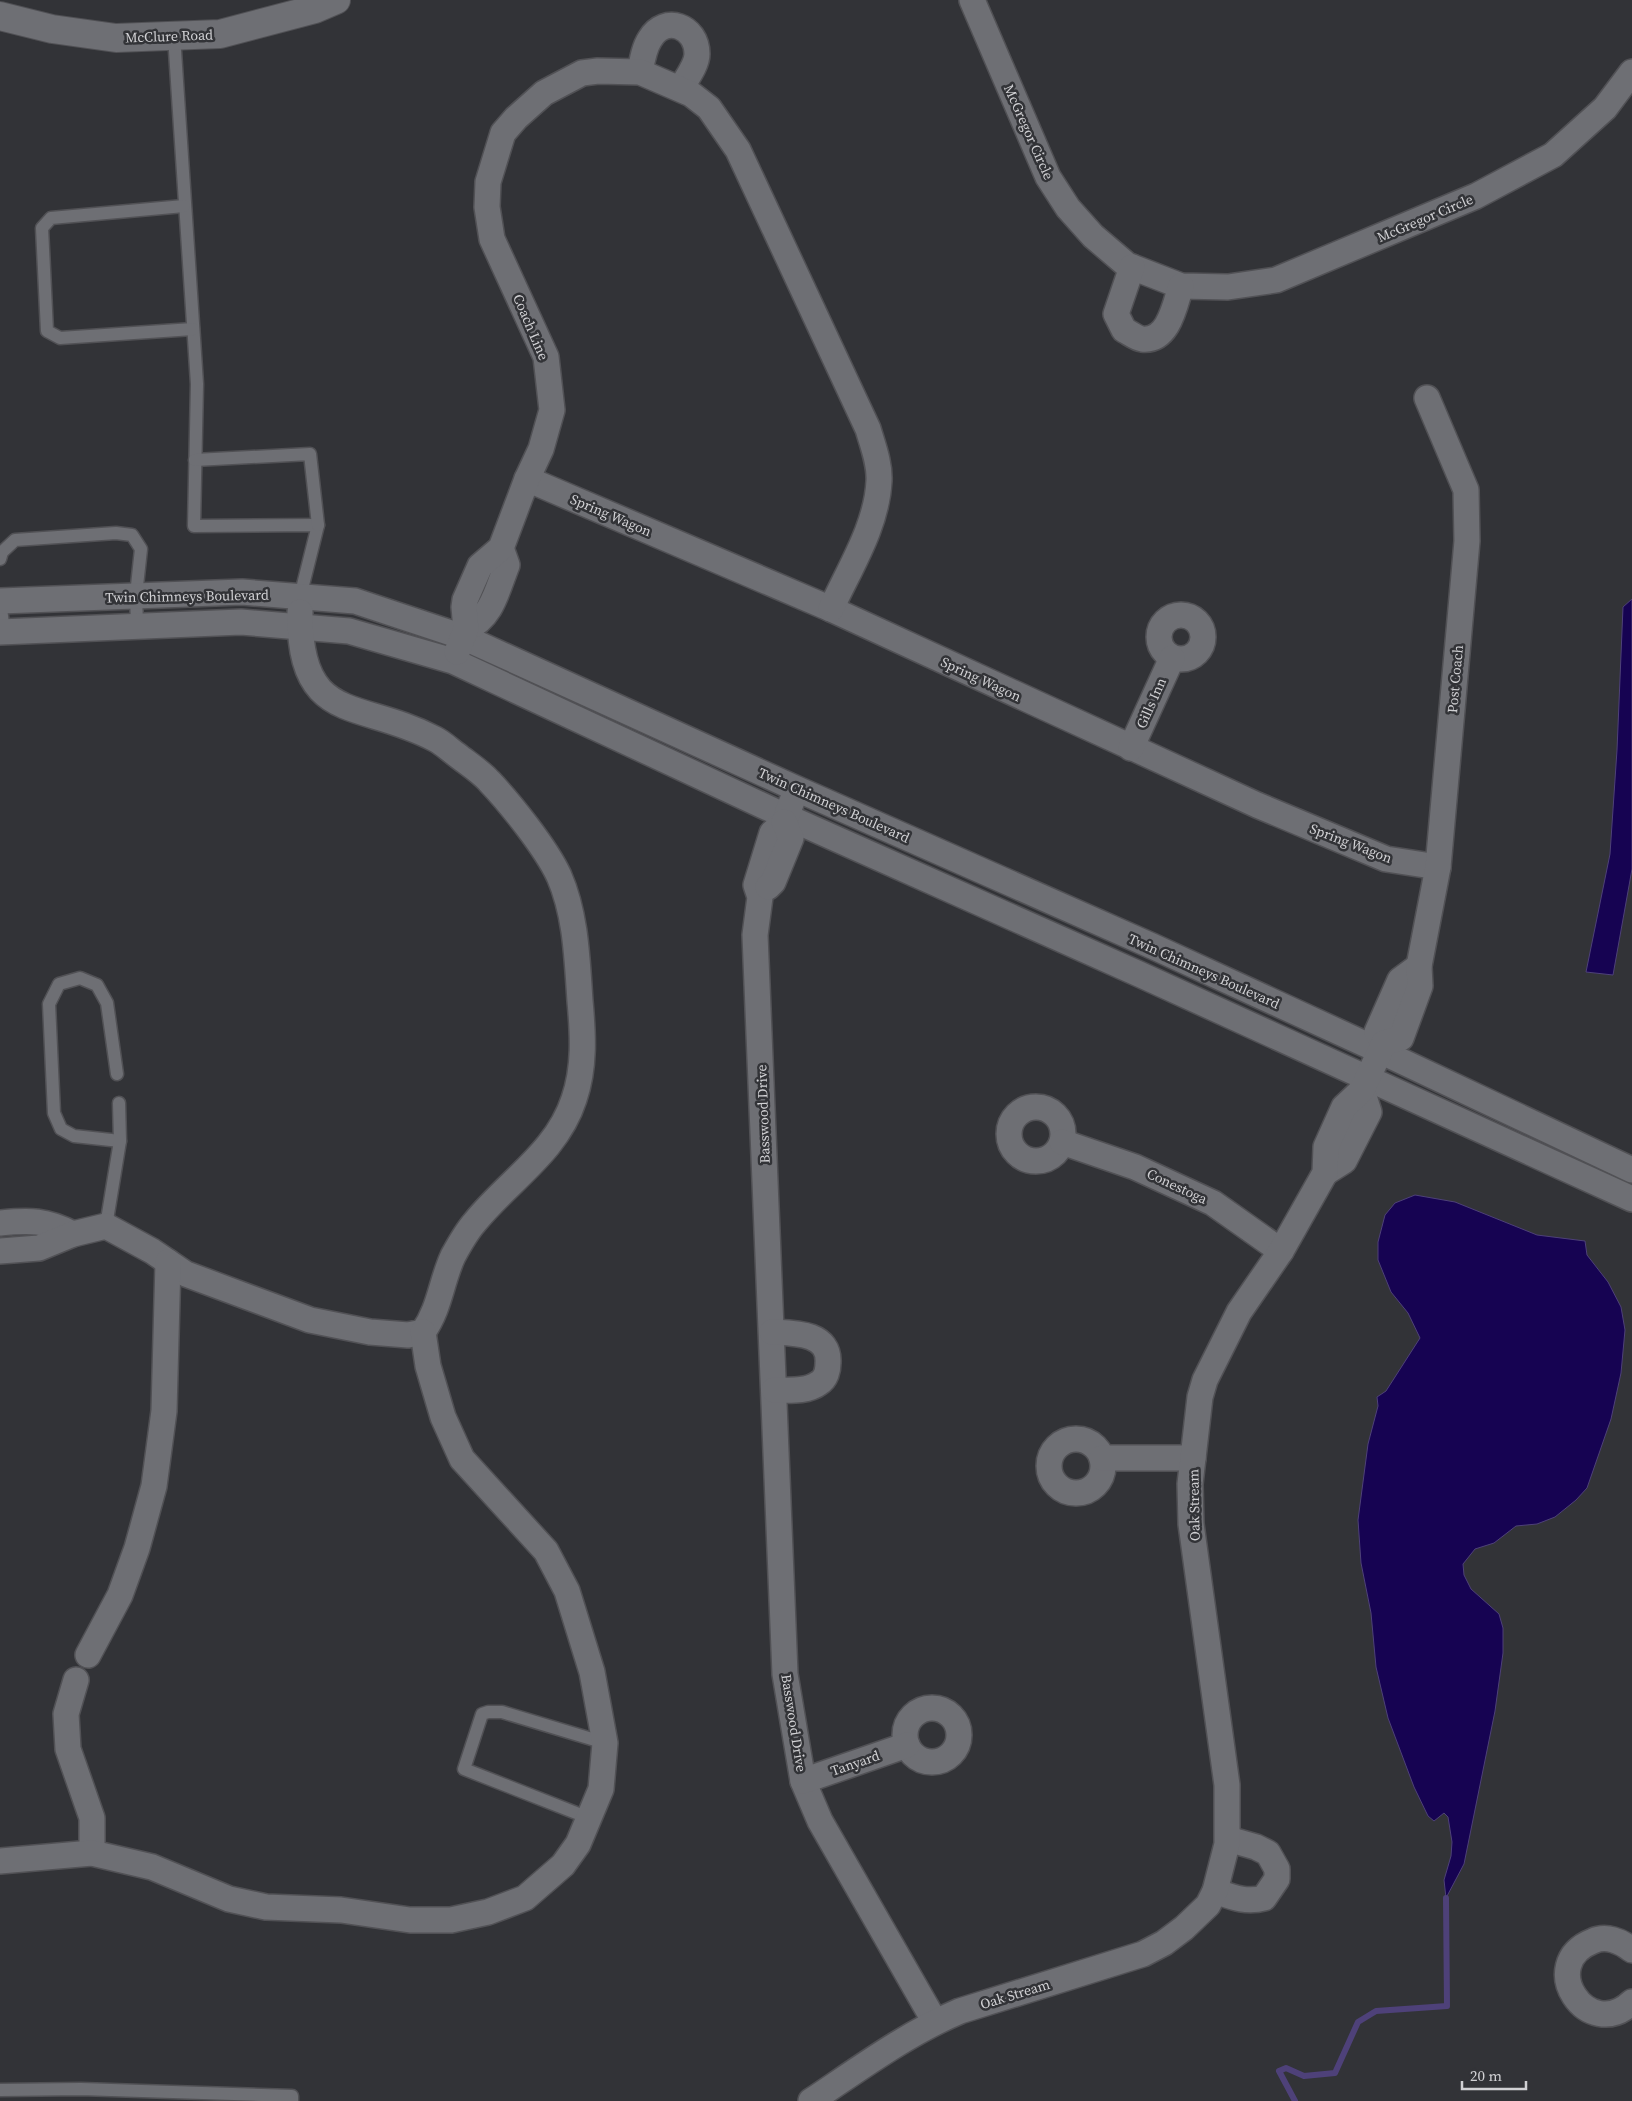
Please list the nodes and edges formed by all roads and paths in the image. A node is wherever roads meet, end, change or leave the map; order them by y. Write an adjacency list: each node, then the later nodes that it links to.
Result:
1 (336, 0): 4 (street, McClure Road)
2 (972, 0): 9 (street, McGregor Circle)
3 (0, 16): 4 (street, McClure Road)
4 (174, 36): 8 (lane)
5 (640, 72): 7 (street, Coach Line); 7 (street); 14 (street, Coach Line)
6 (1632, 72): 10 (street, McGregor Circle)
7 (681, 88): 20 (street, Coach Line)
8 (184, 206): 11 (lane); 11 (lane)
9 (1132, 267): 10 (street, McGregor Circle); 10 (street)
10 (1181, 286)
11 (193, 329): 13 (lane)
12 (1427, 398): 30 (street, Post Coach)
13 (195, 460): 15 (lane); 15 (lane)
14 (527, 479): 20 (street, Spring Wagon); 24 (street, Coach Line)
15 (318, 525): 18 (lane)
16 (0, 559): 17 (lane)
17 (136, 596): 18 (street, Twin Chimneys Boulevard); 19 (street, Twin Chimneys Boulevard); 21 (lane)
18 (300, 597): 22 (street); 24 (street, Twin Chimneys Boulevard)
19 (0, 601): 23 (lane)
20 (831, 610): 27 (street, Spring Wagon)
21 (137, 626): 22 (street, Twin Chimneys Boulevard); 23 (street, Twin Chimneys Boulevard)
22 (300, 627): 26 (street, Twin Chimneys Boulevard); 45 (street)
23 (2, 631)
24 (464, 633): 26 (street); 28 (street, Twin Chimneys Boulevard)
25 (1172, 658): 27 (street, Gills Inn)
26 (453, 661): 29 (street, Twin Chimneys Boulevard)
27 (1130, 748): 30 (street, Spring Wagon)
28 (797, 789): 29 (street, Basswood Drive); 31 (street, Twin Chimneys Boulevard)
29 (785, 819): 33 (street, Twin Chimneys Boulevard); 46 (street, Basswood Drive)
30 (1438, 867): 31 (street, Post Coach)
31 (1382, 1047): 33 (street); 37 (street, Twin Chimneys Boulevard)
32 (117, 1074): 35 (lane)
33 (1365, 1084): 38 (street, Twin Chimneys Boulevard); 43 (street, Oak Stream)
34 (119, 1103): 35 (lane)
35 (120, 1141): 40 (lane)
36 (1062, 1142): 43 (street, Conestoga)
37 (1632, 1170)
38 (1632, 1200)
39 (0, 1223): 41 (street)
40 (106, 1226): 41 (street); 44 (street)
41 (73, 1234): 42 (street)
42 (0, 1251)
43 (1281, 1251): 49 (street, Oak Stream)
44 (168, 1262): 45 (street); 50 (street)
45 (423, 1332): 52 (street)
46 (772, 1332): 47 (street, Basswood Drive); 47 (street)
47 (774, 1390): 54 (street, Basswood Drive)
48 (1102, 1458): 49 (street)
49 (1193, 1458): 56 (street, Oak Stream)
50 (88, 1655)
51 (76, 1680): 57 (street)
52 (605, 1743): 55 (street); 55 (lane)
53 (906, 1745): 54 (street, Tanyard)
54 (803, 1781): 62 (street, Basswood Drive)
55 (589, 1818): 57 (street)
56 (1228, 1839): 59 (street, Oak Stream); 59 (street)
57 (92, 1853): 58 (street)
58 (0, 1861)
59 (1215, 1891): 62 (street, Oak Stream)
60 (1632, 1950): 61 (street)
61 (1632, 2004)
62 (936, 2022): 67 (street, Oak Stream)
63 (0, 2090): 64 (lane)
64 (81, 2095): 65 (lane)
65 (226, 2097): 66 (lane)
66 (292, 2101)
67 (811, 2101)

